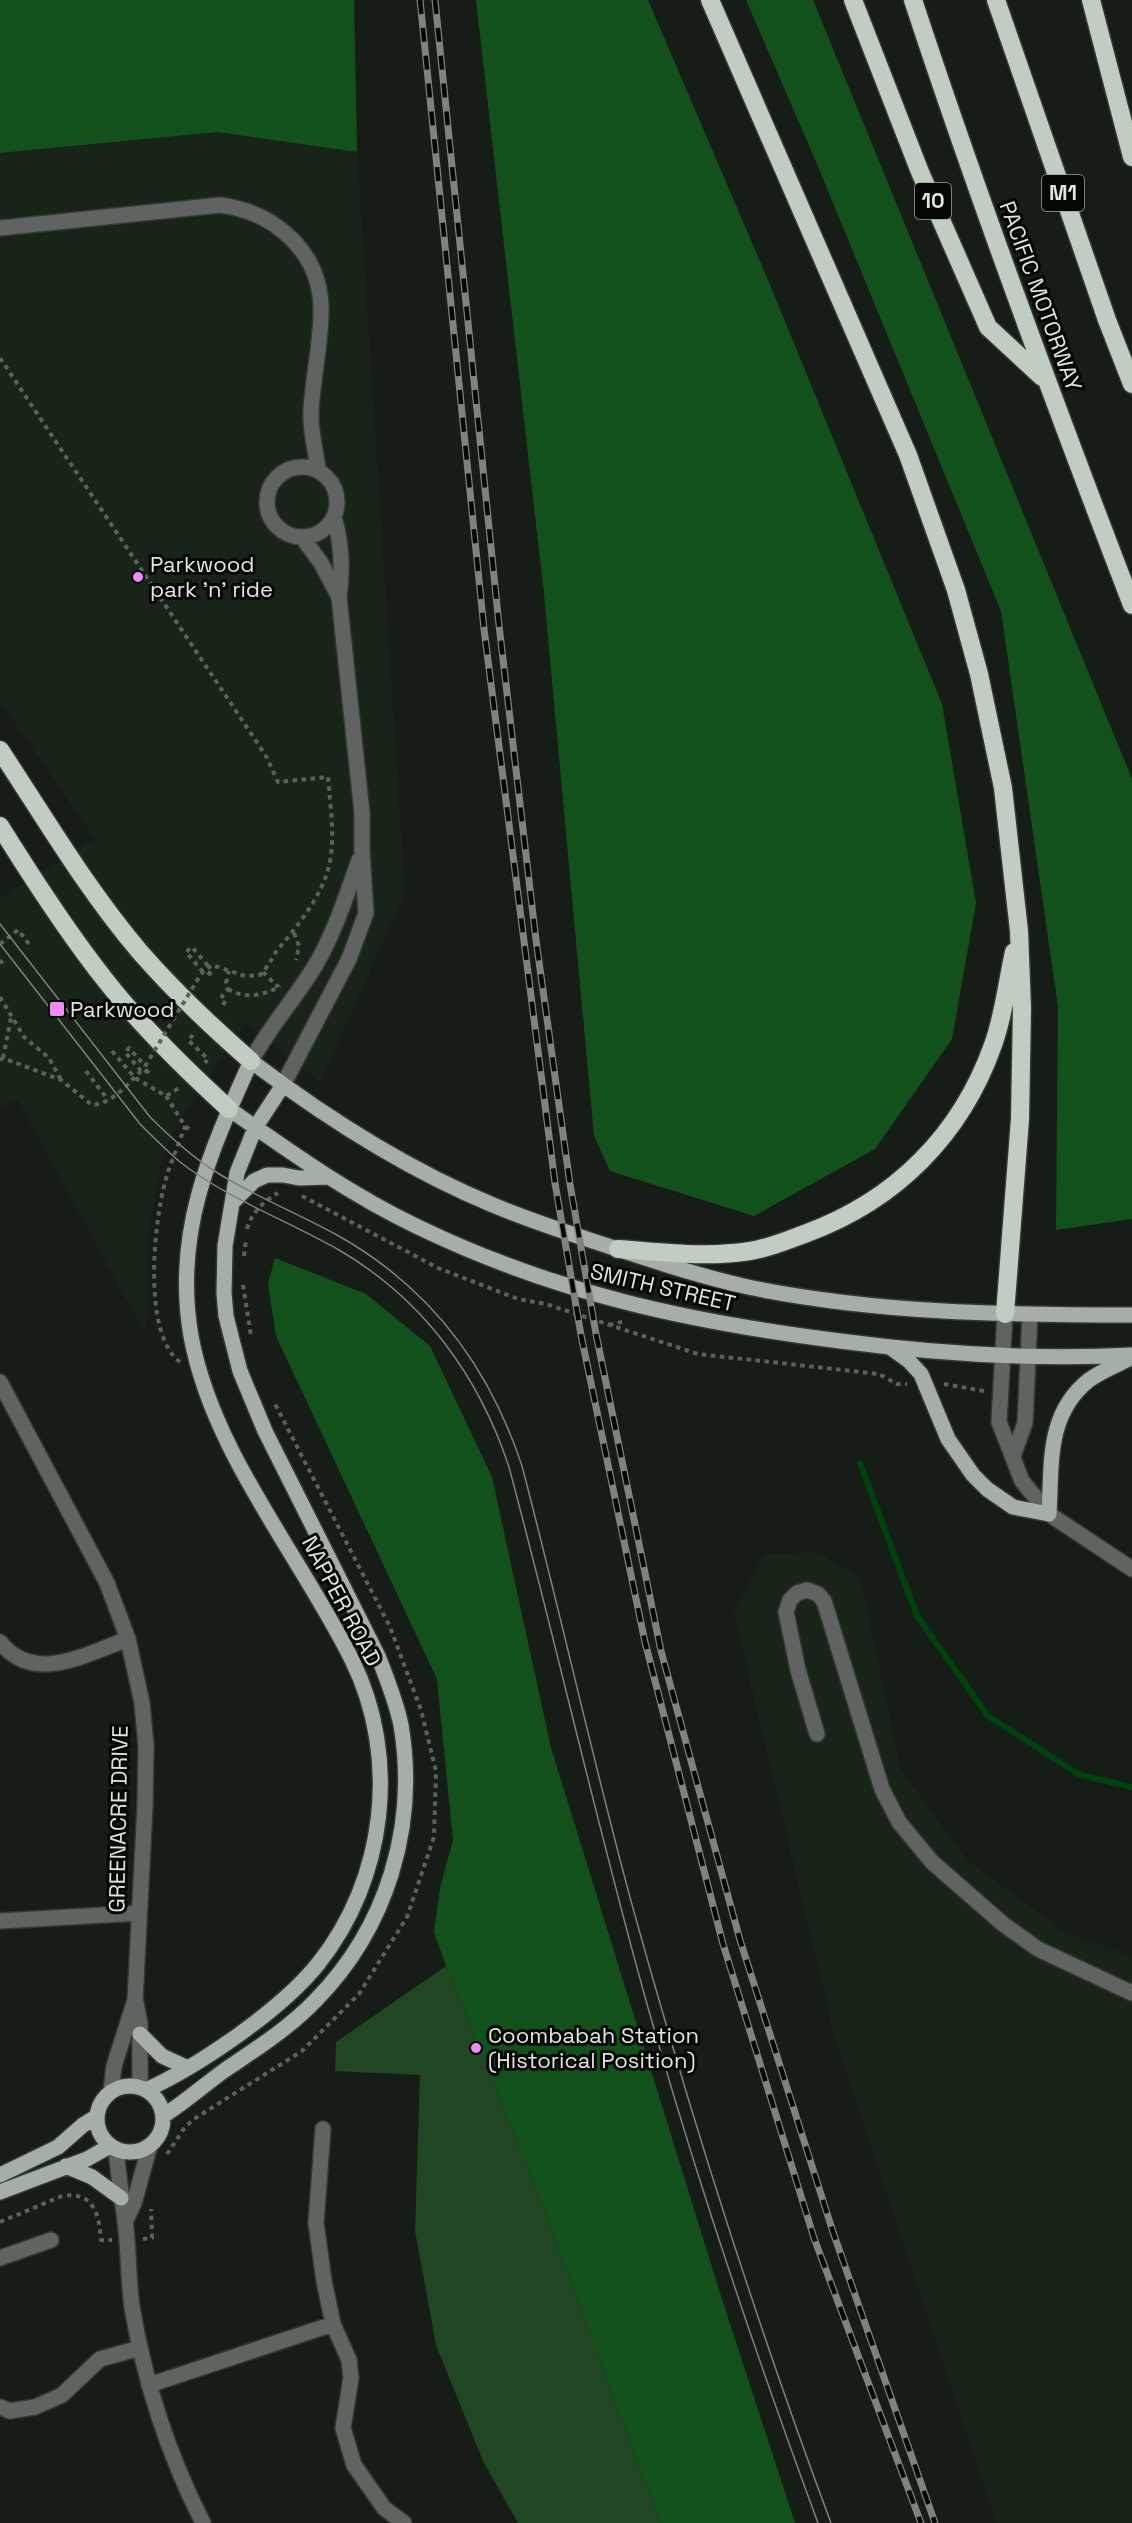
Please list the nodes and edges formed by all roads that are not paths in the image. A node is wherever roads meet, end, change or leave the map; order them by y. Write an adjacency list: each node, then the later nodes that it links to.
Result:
1 (710, 0): 18 (highway)
2 (853, 0): 8 (highway, 10)
3 (913, 0): 8 (highway, PACIFIC MOTORWAY)
4 (996, 0): 9 (highway, M1)
5 (1091, 0): 6 (highway)
6 (1132, 157)
7 (0, 228): 10 (street)
8 (1045, 380): 14 (highway, PACIFIC MOTORWAY)
9 (1132, 384)
10 (318, 470): 11 (street); 12 (street)
11 (334, 517): 12 (street); 13 (street)
12 (302, 537): 13 (street)
13 (339, 597): 17 (street)
14 (1132, 605)
15 (0, 750): 19 (highway)
16 (0, 826): 21 (highway)
17 (362, 851): 19 (street); 20 (street)
18 (1019, 932): 25 (highway); 26 (highway)
19 (251, 1061): 20 (main road, SMITH STREET); 21 (main road, NAPPER ROAD)
20 (283, 1085): 22 (main road, NAPPER ROAD); 25 (main road, SMITH STREET)
21 (229, 1109): 22 (main road, SMITH STREET); 45 (main road, NAPPER ROAD)
22 (255, 1128): 23 (main road, SMITH STREET); 24 (main road, NAPPER ROAD)
23 (328, 1177): 24 (main road); 29 (main road, SMITH STREET)
24 (232, 1203): 48 (main road, NAPPER ROAD)
25 (618, 1249): 26 (main road, SMITH STREET)
26 (1005, 1314): 28 (main road, SMITH STREET); 31 (street)
27 (1132, 1315): 28 (main road, SMITH STREET)
28 (1030, 1316): 32 (street)
29 (891, 1348): 31 (main road, SMITH STREET); 35 (main road)
30 (1132, 1356): 32 (main road, SMITH STREET); 35 (main road)
31 (1004, 1357): 32 (main road, SMITH STREET); 34 (street)
32 (1028, 1357): 34 (street)
33 (0, 1382): 37 (street, GREENACRE DRIVE)
34 (1013, 1456): 35 (street)
35 (1049, 1514): 36 (street)
36 (1132, 1569)
37 (128, 1639): 38 (street); 40 (street, GREENACRE DRIVE)
38 (0, 1642)
39 (817, 1734): 42 (street)
40 (139, 1913): 41 (street); 43 (street, GREENACRE DRIVE)
41 (0, 1921)
42 (1132, 1993)
43 (135, 2000): 44 (street, GREENACRE DRIVE); 47 (street, GREENACRE DRIVE)
44 (140, 2034): 45 (main road); 46 (street, GREENACRE DRIVE)
45 (188, 2068): 46 (main road, NAPPER ROAD)
46 (143, 2089): 47 (main road); 48 (main road)
47 (111, 2091): 49 (main road)
48 (163, 2116): 51 (main road)
49 (96, 2117): 52 (main road); 54 (main road)
50 (323, 2129): 60 (street)
51 (150, 2145): 52 (main road); 57 (street)
52 (113, 2147): 53 (main road); 56 (street)
53 (66, 2166): 55 (main road); 56 (main road)
54 (0, 2175)
55 (0, 2192)
56 (121, 2198): 57 (street)
57 (125, 2223): 61 (street)
58 (51, 2240): 59 (street)
59 (0, 2258)
60 (333, 2324): 62 (street); 65 (street)
61 (140, 2348): 62 (street); 63 (street)
62 (149, 2385): 64 (street)
63 (0, 2407)
64 (203, 2523)
65 (404, 2523)

